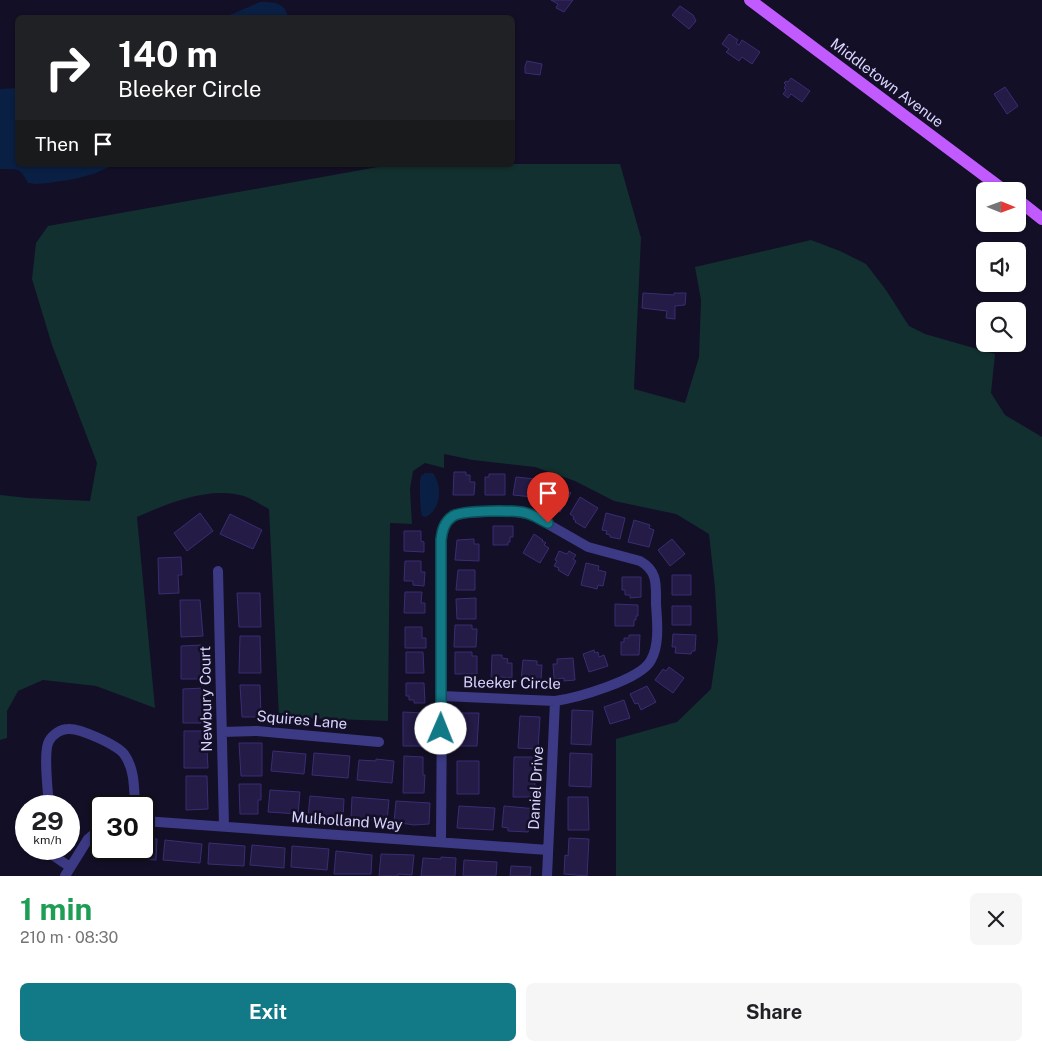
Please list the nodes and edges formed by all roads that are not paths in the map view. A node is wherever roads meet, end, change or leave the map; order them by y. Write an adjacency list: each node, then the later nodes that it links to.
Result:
1 (750, 0): 2 (main road, Middletown Avenue)
2 (993, 182)
3 (1026, 206): 4 (main road)
4 (1042, 218)
5 (218, 571): 8 (street, Newbury Court)
6 (442, 696): 7 (street, Bleeker Circle); 7 (street, Bleeker Circle); 15 (street, Bleeker Circle)
7 (554, 701): 16 (street, Daniel Drive)
8 (222, 732): 9 (street, Squires Lane); 13 (street, Newbury Court)
9 (379, 742)
10 (49, 795): 11 (street)
11 (134, 795)
12 (155, 821): 13 (street, Mulholland Way)
13 (224, 826): 15 (street, Mulholland Way)
14 (90, 837): 18 (street)
15 (441, 842): 16 (street, Mulholland Way)
16 (548, 850): 19 (street, Daniel Drive)
17 (58, 860): 18 (street)
18 (68, 871)
19 (547, 876)

